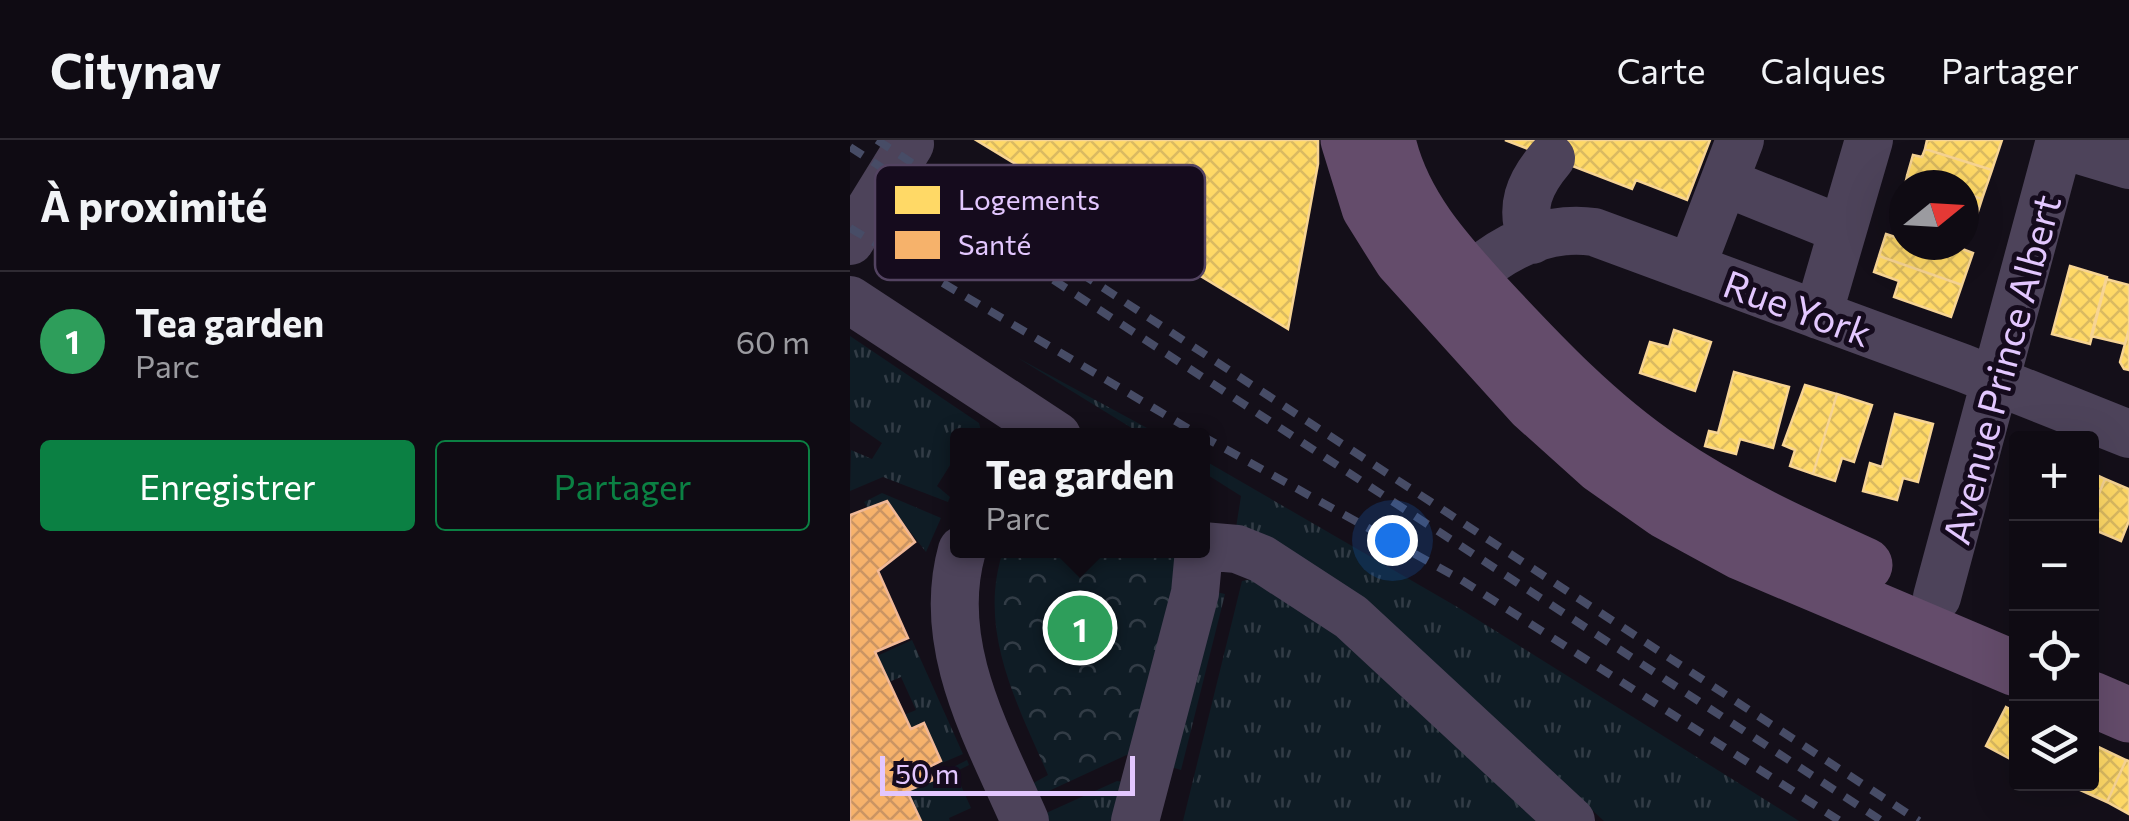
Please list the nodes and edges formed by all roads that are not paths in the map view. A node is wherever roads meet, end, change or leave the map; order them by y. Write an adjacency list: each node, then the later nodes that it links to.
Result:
1 (1348, 140): 27 (main road)
2 (1388, 140): 15 (main road)
3 (1869, 140): 17 (street)
4 (2060, 142): 9 (street); 18 (street, Avenue Prince Albert)
5 (910, 144): 8 (street)
6 (1732, 161): 12 (street); 14 (street)
7 (1540, 162): 13 (street)
8 (894, 165)
9 (2129, 165)
10 (875, 190): 11 (street)
11 (857, 213)
12 (1826, 223)
13 (1532, 240): 14 (street, Rue York); 15 (street, Rue York)
14 (1691, 268): 17 (street, Rue York)
15 (1470, 278): 24 (main road)
16 (850, 300): 19 (street)
17 (1818, 315): 18 (street, Rue York)
18 (1996, 383): 20 (street, Rue York); 24 (street, Avenue Prince Albert)
19 (1034, 428)
20 (2129, 434)
21 (1210, 548): 33 (street)
22 (960, 558): 31 (street)
23 (1200, 558): 32 (street)
24 (1937, 597): 25 (main road)
25 (2009, 627)
26 (2099, 664): 28 (main road)
27 (2009, 666)
28 (2129, 676)
29 (2097, 701): 30 (main road)
30 (2129, 715)
31 (1025, 821)
32 (1135, 821)
33 (1570, 821)

